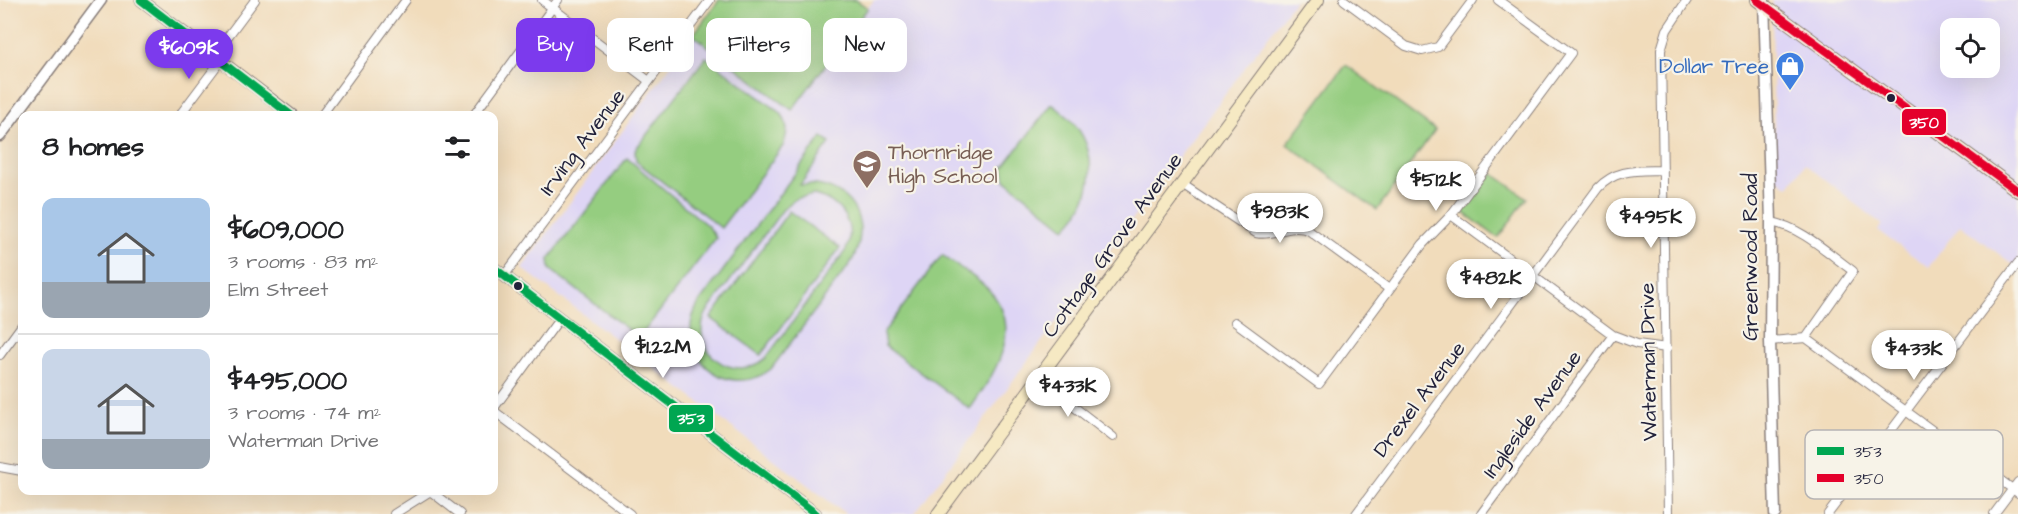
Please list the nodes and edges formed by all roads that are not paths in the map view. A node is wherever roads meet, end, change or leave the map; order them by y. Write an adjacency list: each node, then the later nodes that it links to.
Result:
1 (101, 0): 17 (street)
2 (141, 0): 15 (street)
3 (255, 0): 15 (street)
4 (406, 0): 20 (street)
5 (542, 0): 14 (street)
6 (558, 0): 14 (street)
7 (710, 0): 16 (street, Irving Avenue)
8 (1318, 0): 25 (main road, Cottage Grove Avenue)
9 (1344, 0): 10 (street)
10 (1473, 0)
11 (1498, 0): 27 (street)
12 (1687, 0): 24 (street, Waterman Drive)
13 (1762, 2): 26 (main road); 28 (street, Greenwood Road)
14 (552, 8): 16 (street); 21 (street)
15 (217, 58): 18 (street); 19 (street)
16 (649, 81): 31 (street, Irving Avenue)
17 (19, 111)
18 (182, 111)
19 (286, 111)
20 (325, 111)
21 (477, 111)
22 (18, 112): 23 (street)
23 (0, 136)
24 (1663, 170): 32 (street, Drexel Avenue); 40 (street, Waterman Drive)
25 (1182, 184): 33 (street); 42 (main road, Cottage Grove Avenue)
26 (2018, 191)
27 (1451, 215): 32 (street); 33 (street)
28 (1771, 222): 38 (street); 39 (street, Greenwood Road)
29 (2018, 262): 44 (street)
30 (498, 271): 31 (street)
31 (504, 276): 34 (street)
32 (1534, 276): 37 (street); 61 (street, Drexel Avenue)
33 (1389, 289): 35 (street)
34 (560, 318): 43 (street); 59 (street)
35 (1235, 322)
36 (18, 330): 41 (street)
37 (1613, 335): 40 (street); 62 (street, Ingleside Avenue)
38 (1806, 338): 39 (street); 44 (street)
39 (1770, 341): 64 (street, Greenwood Road)
40 (1666, 348): 63 (street, Waterman Drive)
41 (0, 355)
42 (1038, 379): 48 (street); 60 (main road, Cottage Grove Avenue)
43 (498, 404)
44 (1908, 411): 46 (street); 47 (street)
45 (498, 413): 58 (street)
46 (1893, 430)
47 (1935, 430)
48 (1113, 437)
49 (0, 467): 50 (street)
50 (18, 470)
51 (2003, 479): 52 (street)
52 (2016, 488): 66 (street)
53 (425, 495): 56 (street)
54 (436, 495): 57 (street)
55 (1840, 499): 65 (street)
56 (394, 514)
57 (460, 514)
58 (630, 514)
59 (816, 514)
60 (938, 514)
61 (1356, 514)
62 (1481, 514)
63 (1668, 514)
64 (1775, 514)
65 (1828, 514)
66 (1994, 514)

